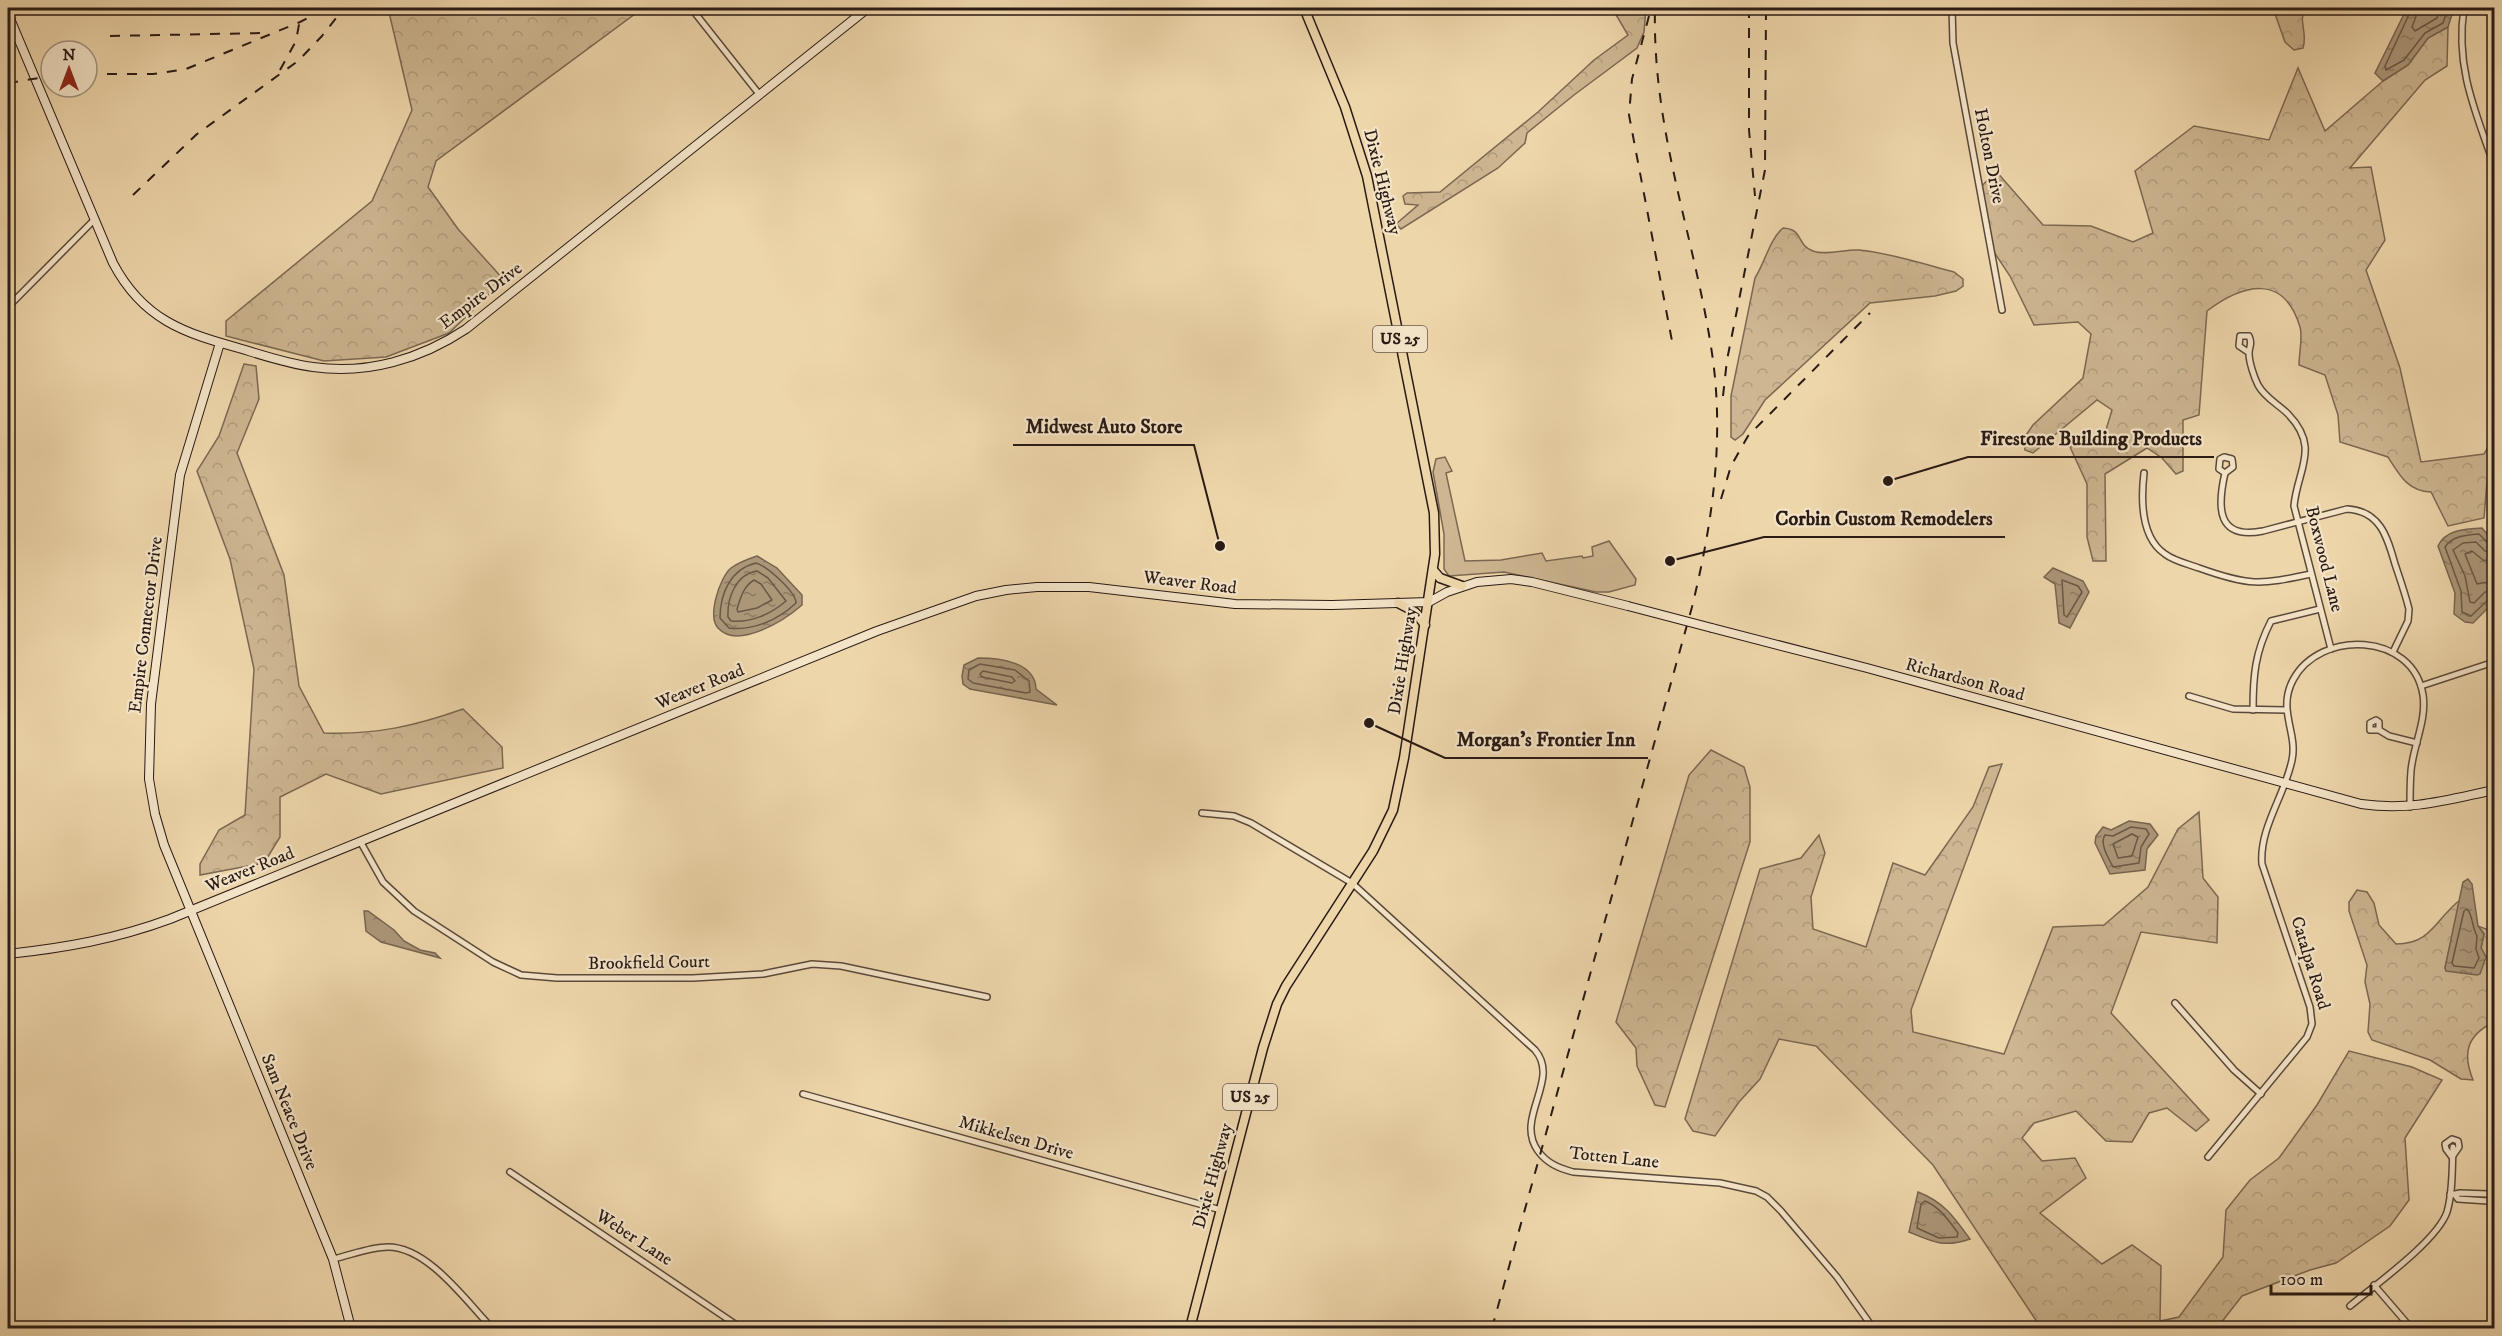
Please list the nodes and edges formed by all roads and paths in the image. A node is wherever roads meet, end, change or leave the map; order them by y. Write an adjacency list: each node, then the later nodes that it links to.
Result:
1 (691, 8): 7 (street)
2 (868, 8): 7 (street, Empire Drive)
3 (1304, 8): 17 (main road, Dixie Highway / US 25)
4 (1952, 8): 11 (street, Holton Drive)
5 (2464, 8): 8 (street)
6 (8, 14): 9 (street, Empire Drive)
7 (759, 94): 12 (street, Empire Drive)
8 (2494, 165)
9 (95, 219): 10 (street); 12 (street, Empire Drive)
10 (8, 307)
11 (2002, 310)
12 (220, 343): 39 (street, Empire Connector Drive)
13 (2248, 352): 16 (street, Boxwood Lane)
14 (2144, 473): 18 (street)
15 (2225, 473): 16 (street)
16 (2297, 522): 18 (street, Boxwood Lane); 25 (street)
17 (1433, 570): 19 (main road); 20 (main road, Dixie Highway / US 25)
18 (2311, 573): 22 (street, Boxwood Lane)
19 (1462, 586): 20 (street, Richardson Road); 33 (street, Richardson Road, bridge)
20 (1429, 602): 21 (street, Weaver Road); 23 (main road, Dixie Highway / US 25)
21 (1398, 603): 23 (main road); 37 (street, Weaver Road)
22 (2320, 609): 24 (street, Boxwood Lane); 29 (street)
23 (1425, 625): 38 (main road, Dixie Highway / US 25)
24 (2331, 649): 25 (street); 30 (street)
25 (2393, 652): 27 (street)
26 (2494, 662): 27 (street)
27 (2421, 686): 32 (street)
28 (2189, 696): 29 (street)
29 (2253, 710): 30 (street)
30 (2286, 710): 33 (street)
31 (2379, 730): 32 (street)
32 (2417, 742): 35 (street)
33 (2285, 783): 35 (street, Richardson Road); 44 (street, Catalpa Road)
34 (2494, 790): 35 (street, Richardson Road)
35 (2410, 807)
36 (1202, 813): 38 (street, Totten Lane)
37 (360, 841): 39 (street, Weaver Road); 41 (street, Brookfield Court)
38 (1352, 883): 50 (main road, Dixie Highway / US 25); 60 (street, Totten Lane)
39 (190, 910): 40 (street, Weaver Road); 52 (street, Sam Neace Drive)
40 (8, 954)
41 (987, 997)
42 (2175, 1003): 44 (street)
43 (803, 1094): 50 (street, Mikkelsen Drive)
44 (2261, 1094): 46 (street, Catalpa Road)
45 (2453, 1147): 48 (street)
46 (2208, 1158)
47 (510, 1172): 58 (street, Weber Lane)
48 (2453, 1195): 49 (street); 53 (street)
49 (2493, 1198)
50 (1221, 1210): 59 (main road, Dixie Highway / US 25)
51 (2494, 1254): 55 (street)
52 (333, 1259): 56 (street, Sam Neace Drive); 57 (street)
53 (2374, 1286): 54 (street); 61 (street)
54 (2350, 1306)
55 (2494, 1326)
56 (351, 1329)
57 (492, 1329)
58 (741, 1329)
59 (1190, 1329)
60 (1873, 1329)
61 (2411, 1329)

